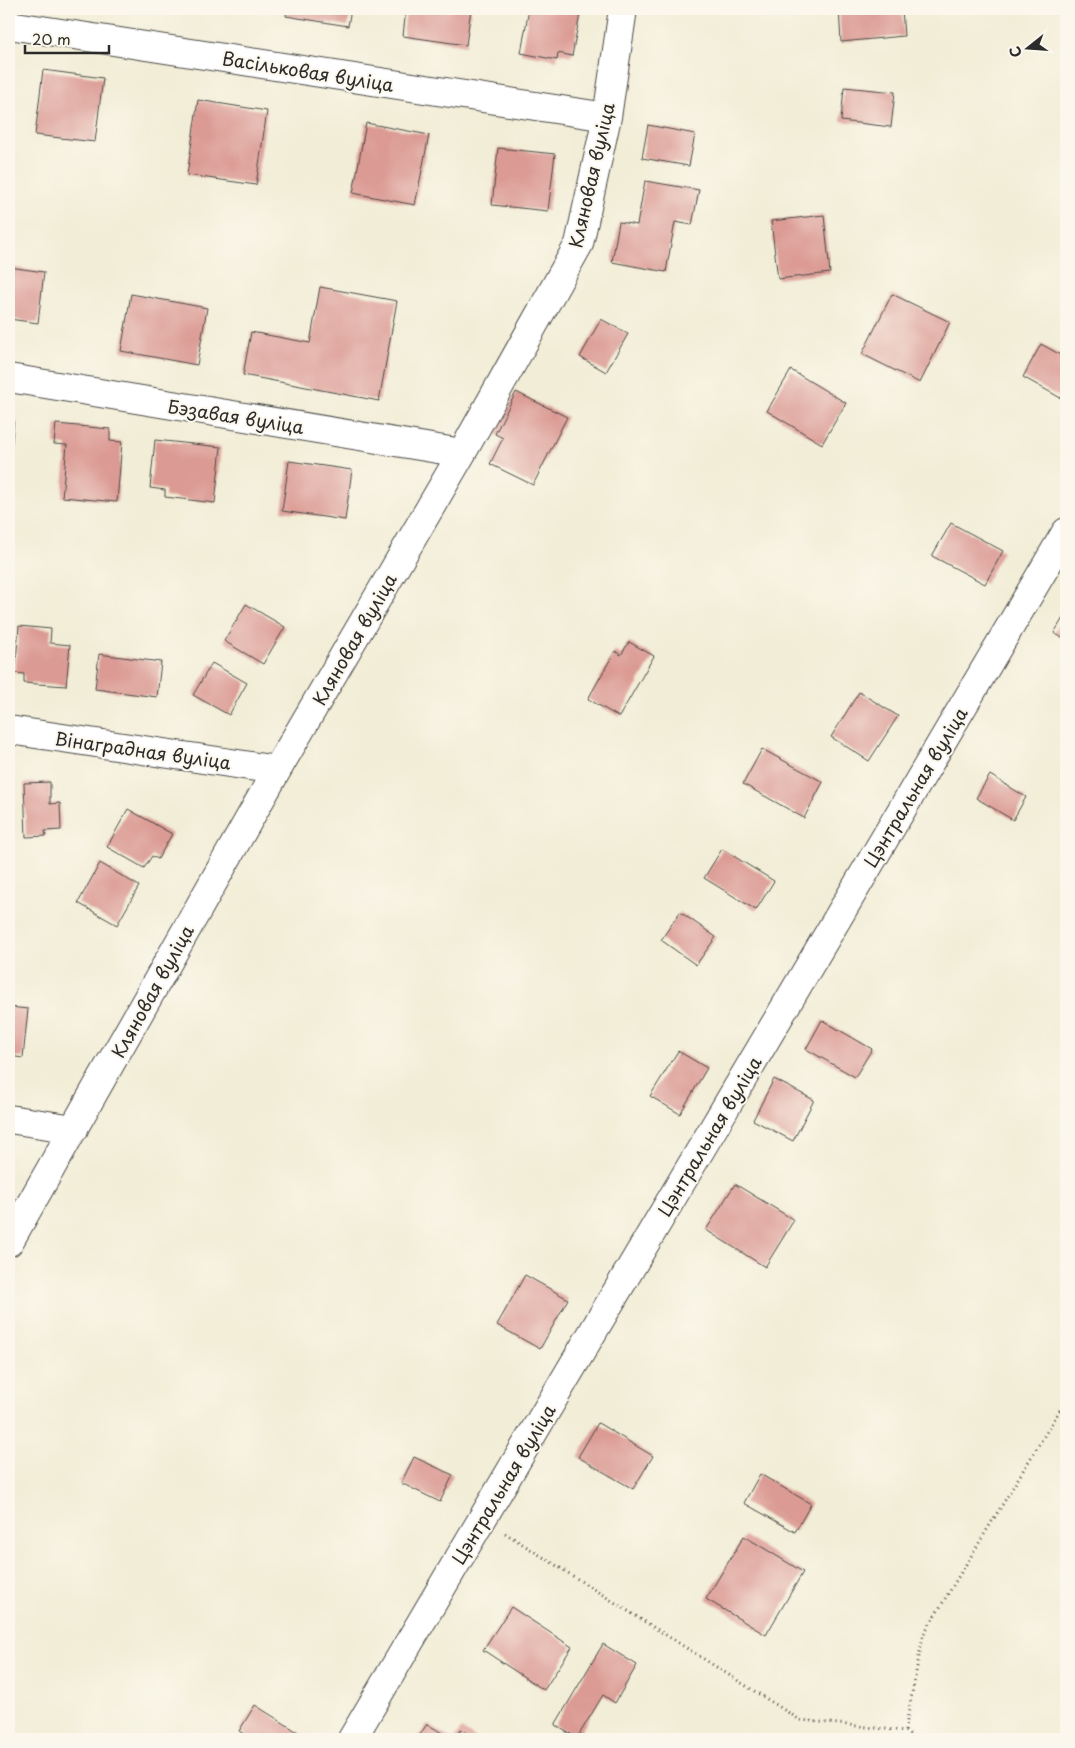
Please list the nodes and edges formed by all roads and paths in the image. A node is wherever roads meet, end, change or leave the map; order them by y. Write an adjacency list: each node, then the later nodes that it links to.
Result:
1 (623, 9): 3 (street, Кляновая вуліца)
2 (9, 26): 3 (street, Васільковая вуліца)
3 (607, 117): 5 (street, Кляновая вуліца)
4 (9, 378): 5 (street, Бэзавая вуліца)
5 (462, 453): 8 (street, Кляновая вуліца)
6 (1066, 532): 13 (street, Цэнтральная вуліца)
7 (9, 730): 8 (street, Вінаградная вуліца)
8 (277, 770): 10 (street, Кляновая вуліца)
9 (9, 1119): 10 (street)
10 (74, 1129): 11 (street, Кляновая вуліца)
11 (9, 1242)
12 (1066, 1400): 14 (path)
13 (482, 1519): 14 (path); 15 (street, Цэнтральная вуліца)
14 (905, 1731): 16 (path)
15 (352, 1739)
16 (914, 1739)

